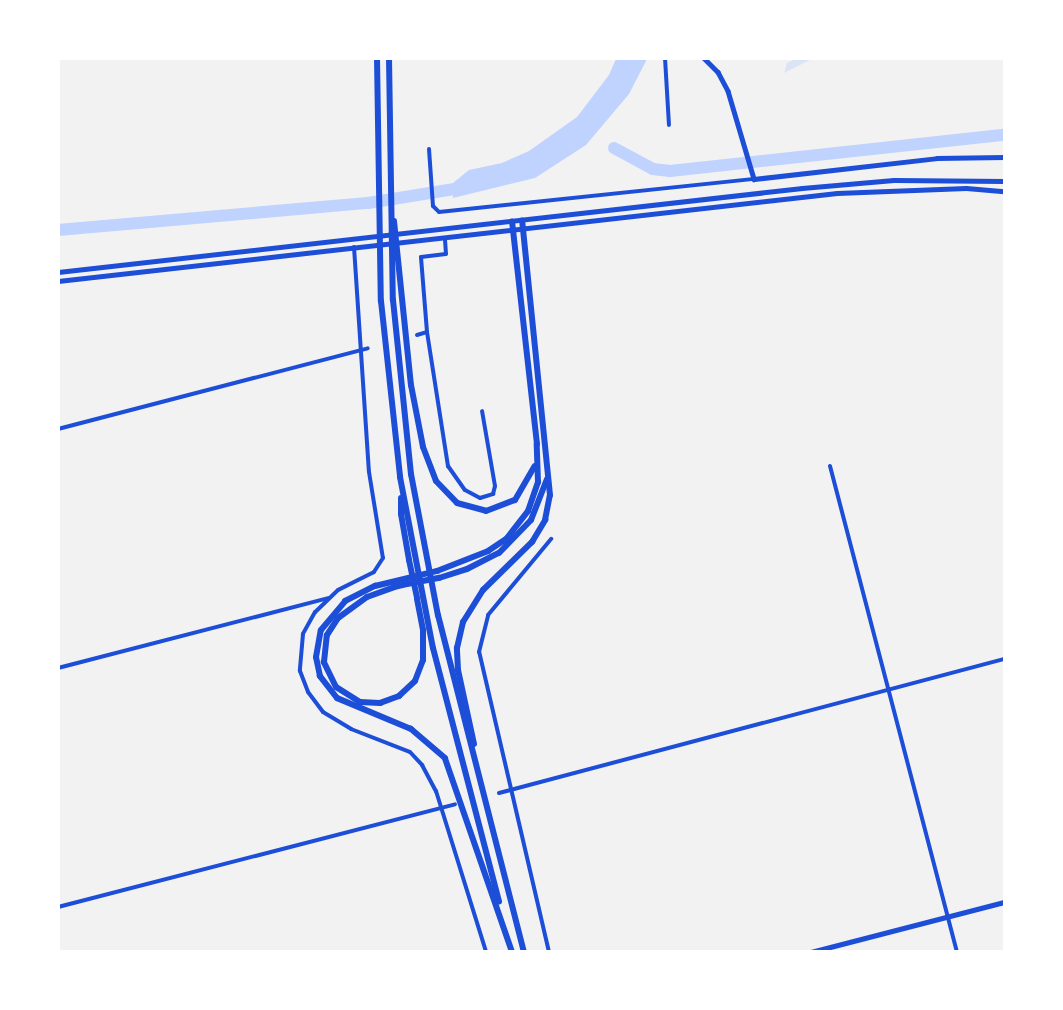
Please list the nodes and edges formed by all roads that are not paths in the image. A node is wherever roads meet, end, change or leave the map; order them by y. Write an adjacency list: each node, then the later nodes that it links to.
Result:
1 (377, 58): 31 (highway)
2 (389, 58): 17 (highway)
3 (665, 58): 5 (street)
4 (704, 58): 8 (street)
5 (669, 125)
6 (429, 149): 8 (street)
7 (1005, 157): 8 (street)
8 (754, 176)
9 (1005, 181): 11 (main road)
10 (1005, 191): 13 (main road)
11 (522, 220): 12 (main road); 13 (highway)
12 (512, 221): 14 (highway); 18 (main road)
13 (523, 229): 14 (main road); 28 (highway)
14 (513, 230): 15 (main road); 26 (highway)
15 (445, 238): 16 (main road); 20 (street)
16 (354, 247): 19 (main road); 23 (street)
17 (393, 256): 26 (highway); 39 (highway)
18 (58, 272)
19 (58, 281)
20 (427, 332): 21 (street); 24 (street)
21 (417, 335)
22 (368, 348): 23 (street)
23 (359, 350): 25 (street); 30 (street)
24 (482, 411)
25 (58, 429)
26 (537, 460): 44 (highway)
27 (830, 466): 34 (street)
28 (549, 476): 31 (highway); 39 (highway)
29 (551, 539): 35 (street)
30 (328, 598): 33 (street); 38 (street)
31 (420, 599): 44 (highway)
32 (1005, 659): 34 (street)
33 (58, 668)
34 (889, 689): 35 (street); 42 (street)
35 (510, 790): 36 (street); 46 (street)
36 (499, 793)
37 (455, 804): 38 (street)
38 (441, 808): 41 (street); 43 (street)
39 (493, 836): 45 (highway)
40 (1005, 902): 42 (street)
41 (58, 907)
42 (948, 917): 47 (street); 48 (street)
43 (486, 951)
44 (512, 951)
45 (524, 951)
46 (549, 951)
47 (811, 951)
48 (957, 951)

